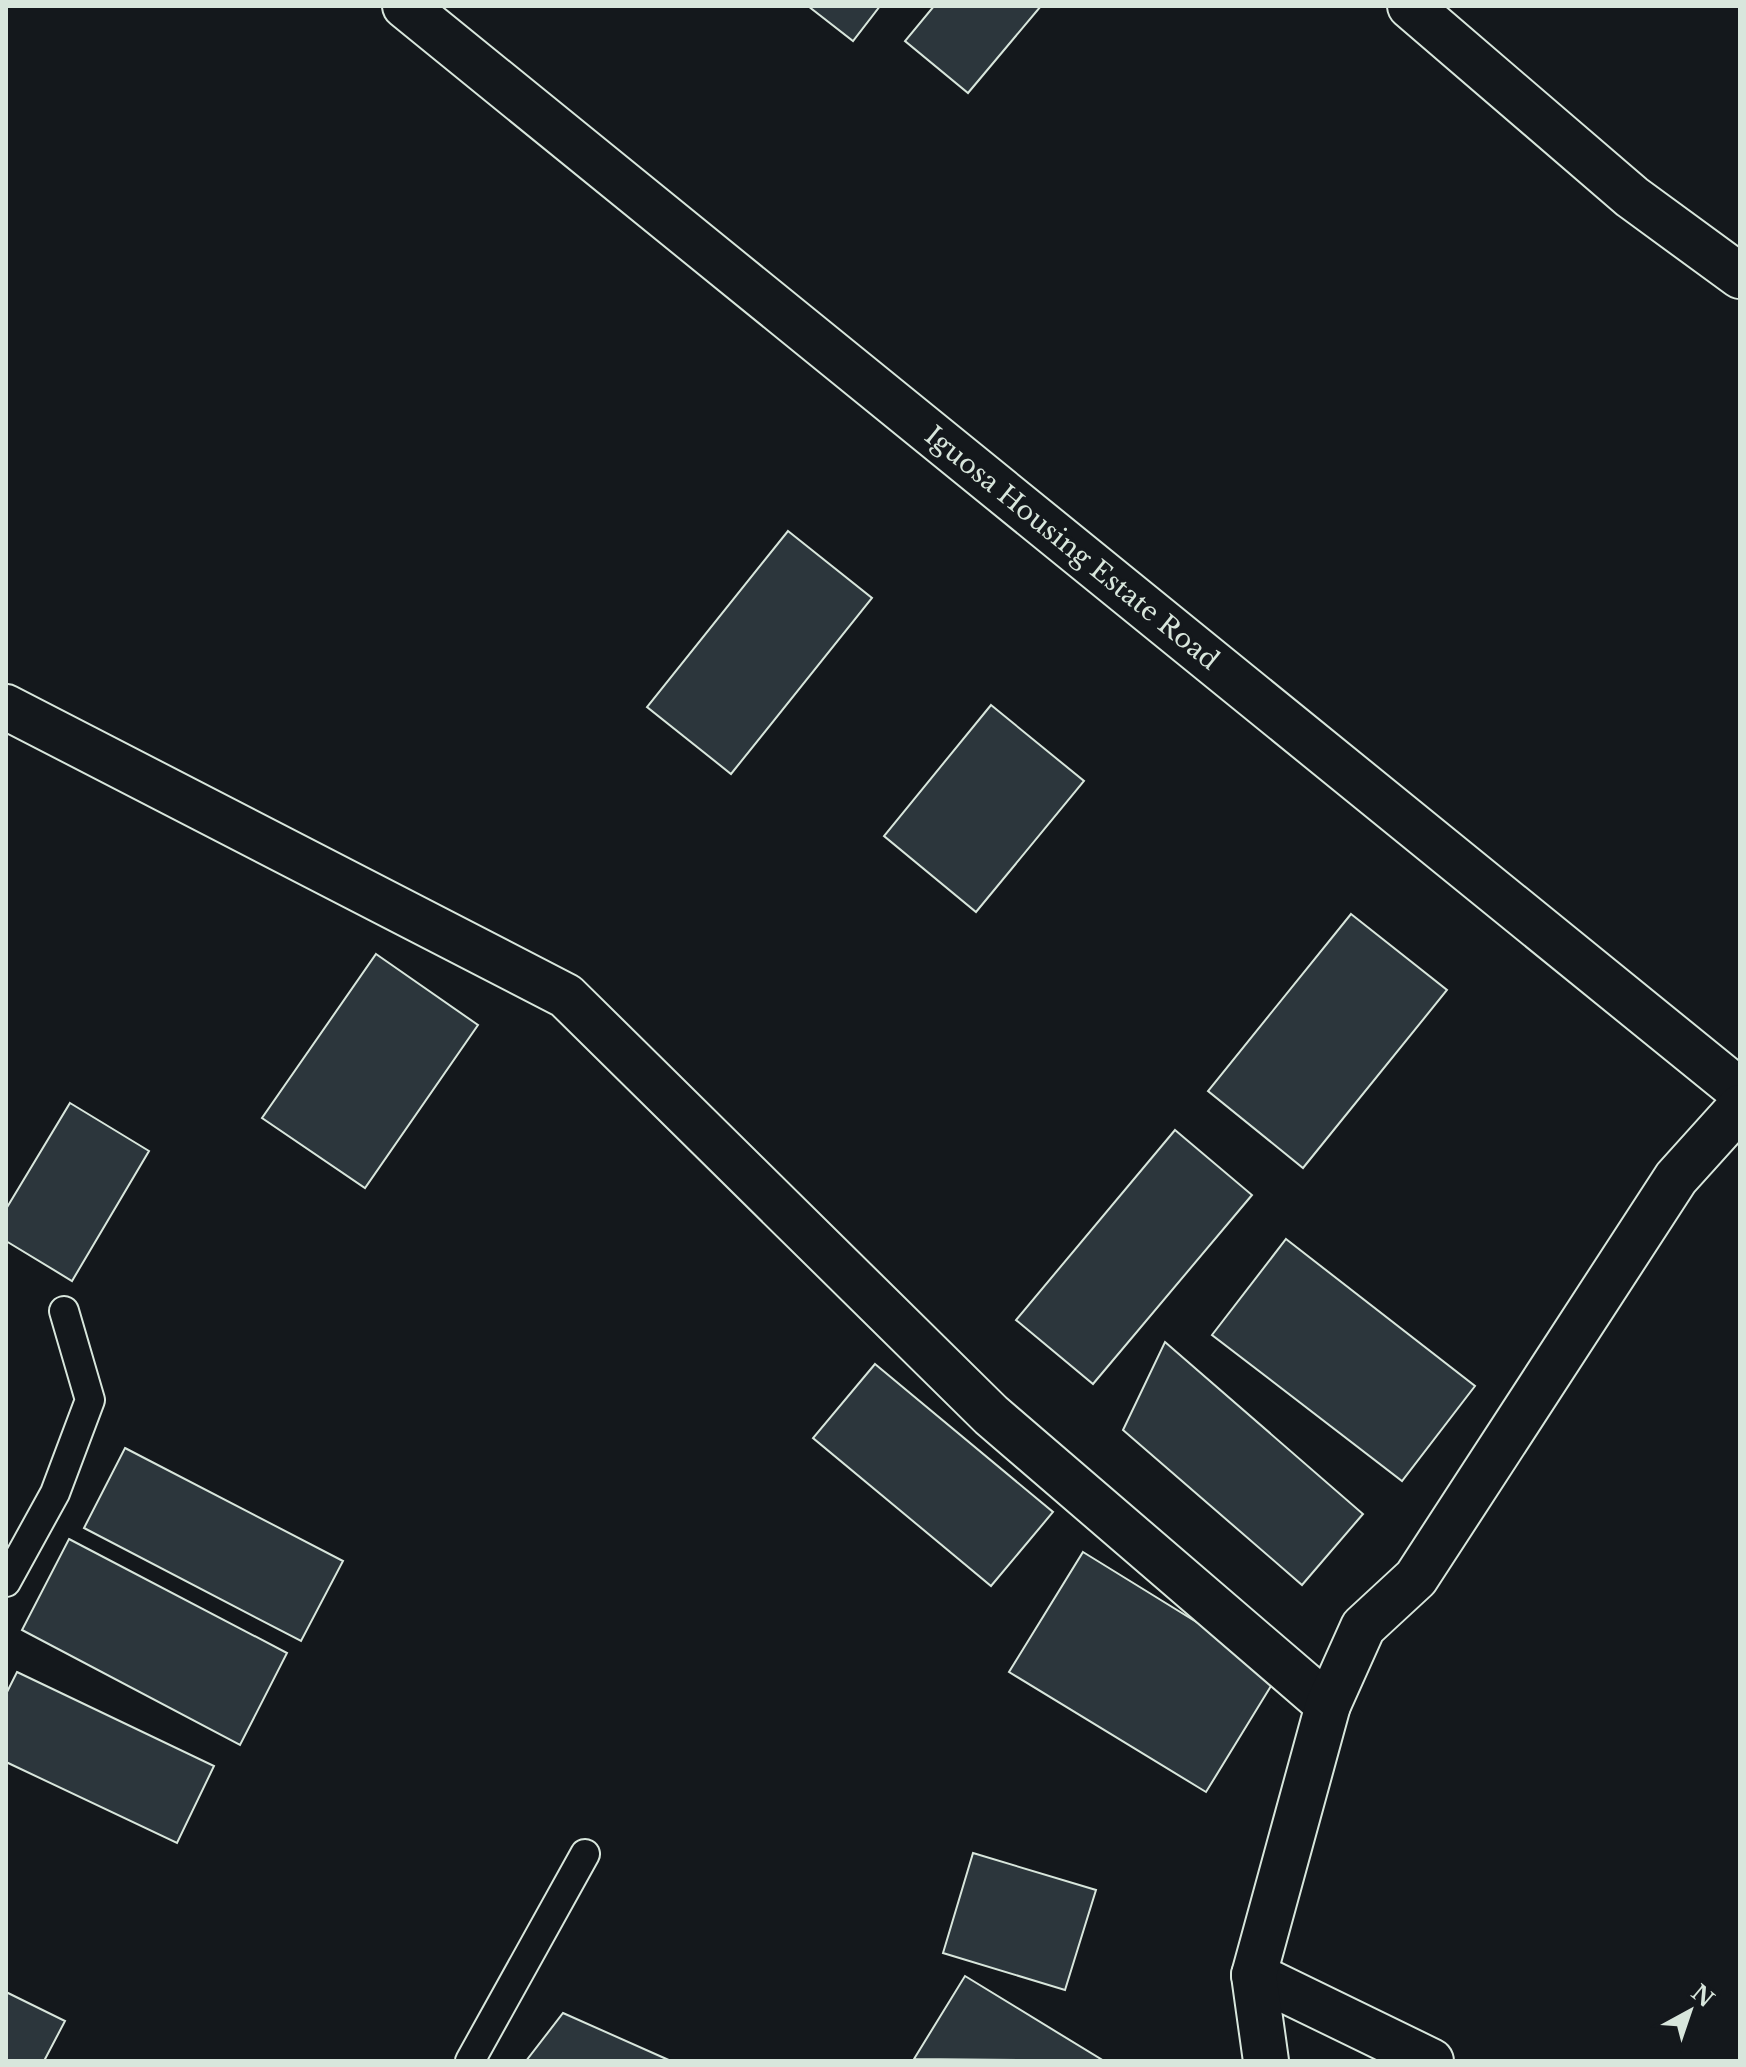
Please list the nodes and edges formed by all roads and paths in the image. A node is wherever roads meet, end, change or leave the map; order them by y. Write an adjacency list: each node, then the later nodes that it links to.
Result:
1 (405, 6): 5 (street, Iguosa Housing Estate Road)
2 (1410, 6): 3 (street)
3 (1740, 276)
4 (6, 707): 9 (street)
5 (1740, 1091)
6 (1740, 1107): 9 (street)
7 (64, 1311): 8 (lane)
8 (6, 1582)
9 (1328, 1705): 11 (street)
10 (585, 1854): 12 (lane)
11 (1254, 1975): 13 (street); 14 (street)
12 (470, 2061)
13 (1266, 2061)
14 (1431, 2061)

